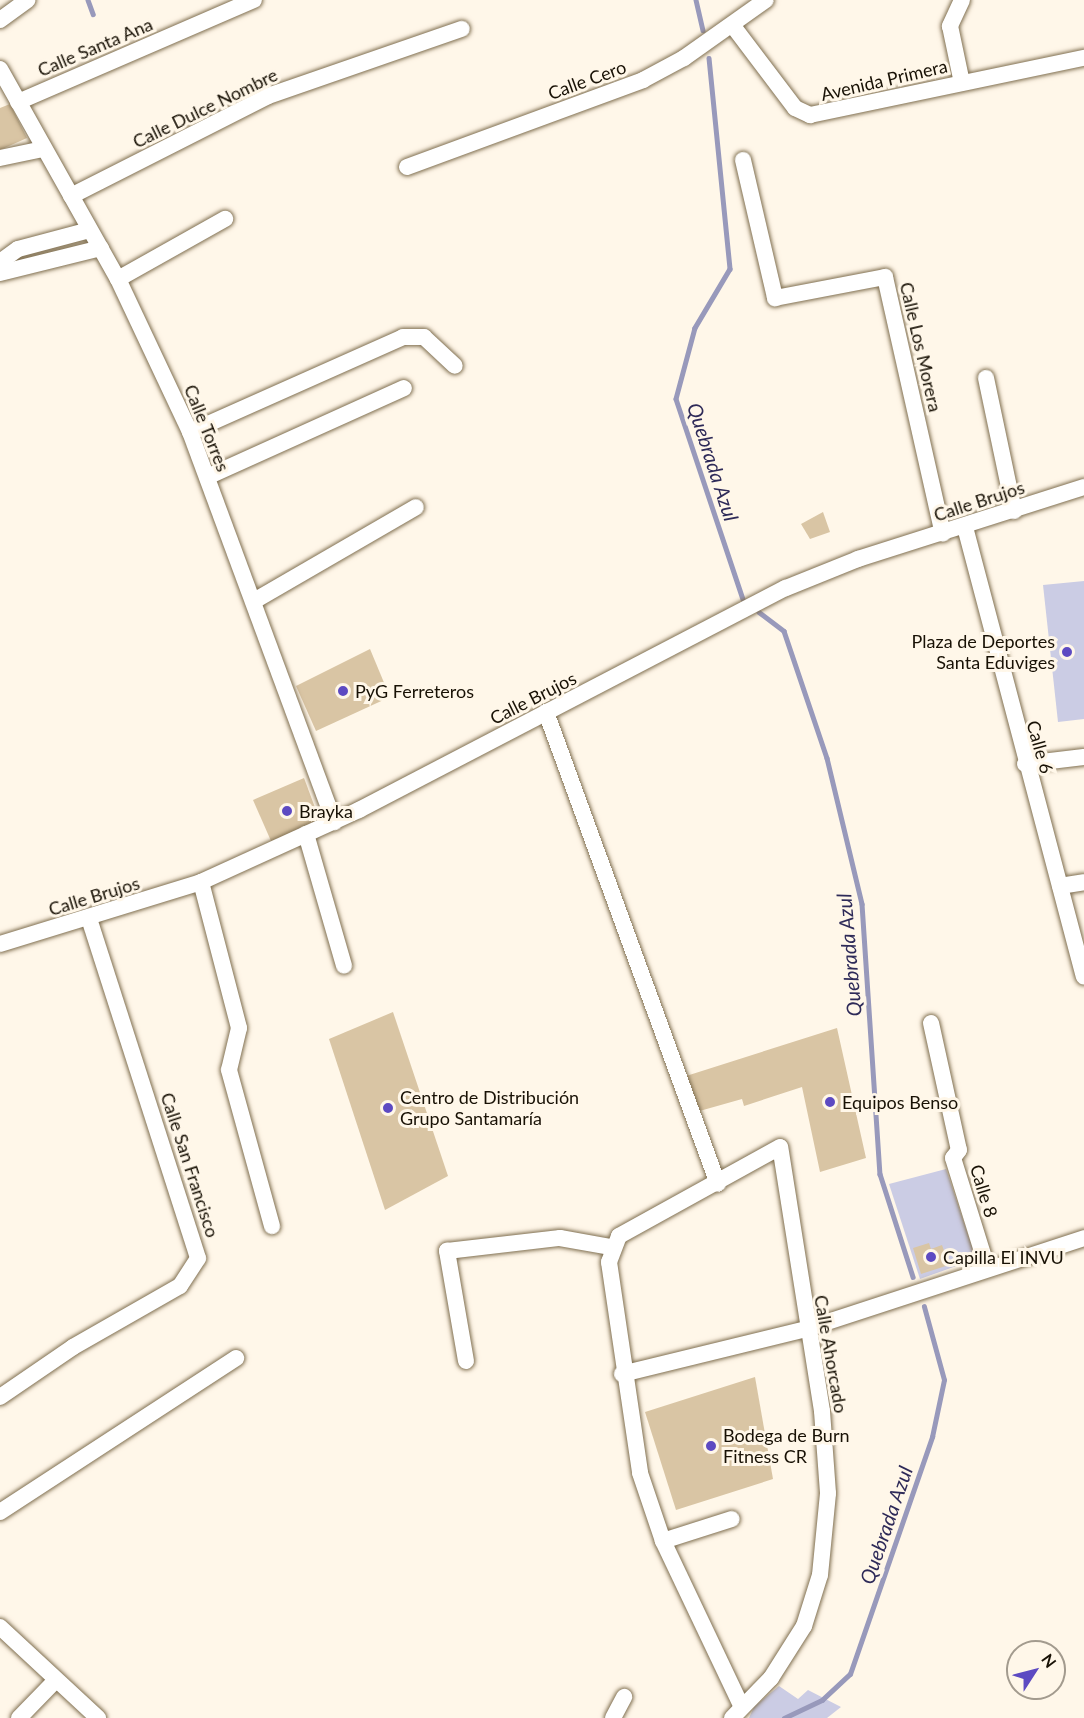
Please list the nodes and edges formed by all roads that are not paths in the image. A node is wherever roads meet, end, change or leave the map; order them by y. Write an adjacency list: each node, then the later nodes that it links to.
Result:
1 (27, 0): 5 (street)
2 (254, 0): 11 (street, Calle Santa Ana)
3 (766, 0): 6 (street, Calle Cero)
4 (962, 0): 10 (street)
5 (0, 20)
6 (733, 26): 10 (street, Avenida Primera); 15 (street, Calle Cero)
7 (462, 29): 16 (street, Calle Dulce Nombre)
8 (1084, 57): 10 (street, Avenida Primera)
9 (0, 69): 11 (street, Calle Torres)
10 (962, 83)
11 (18, 102): 12 (street, Calle Torres)
12 (43, 149): 13 (street); 16 (street, Calle Torres)
13 (0, 158)
14 (743, 160): 32 (street, Calle Los Morera)
15 (407, 167)
16 (71, 196): 18 (street, Calle Torres)
17 (225, 219): 22 (street)
18 (90, 230): 19 (street, Calle Torres); 20 (street)
19 (101, 248): 21 (street); 22 (street, Calle Torres)
20 (0, 262)
21 (0, 273)
22 (118, 279): 26 (street, Calle Torres)
23 (455, 366): 26 (street)
24 (986, 378): 30 (street)
25 (404, 388): 27 (street)
26 (190, 432): 27 (street, Calle Torres)
27 (207, 477): 33 (street, Calle Torres)
28 (1084, 487): 30 (street, Calle Brujos)
29 (416, 507): 33 (street)
30 (1014, 511): 31 (street, Calle Brujos)
31 (965, 526): 32 (street, Calle Brujos); 36 (street, Calle 6)
32 (943, 534): 34 (street, Calle Brujos)
33 (254, 602): 37 (street, Calle Torres)
34 (546, 712): 37 (street, Calle Brujos); 47 (street)
35 (1084, 757): 36 (street)
36 (1025, 764): 41 (street, Calle 6)
37 (333, 822): 38 (street, Calle Brujos)
38 (306, 834): 39 (street, Calle Brujos); 44 (street)
39 (201, 882): 42 (street, Calle Brujos); 48 (street)
40 (1084, 882): 41 (street)
41 (1060, 886): 45 (street, Calle 6)
42 (89, 919): 43 (street, Calle Brujos); 56 (street, Calle San Francisco)
43 (0, 944)
44 (344, 966)
45 (1084, 976)
46 (931, 1023): 51 (street, Calle 8)
47 (718, 1184): 50 (street); 52 (street, Calle Ahorcado)
48 (272, 1226)
49 (1084, 1238): 51 (street)
50 (610, 1247): 54 (street); 55 (street)
51 (987, 1267): 52 (street)
52 (806, 1329): 55 (street); 63 (street, Calle Ahorcado)
53 (236, 1358): 57 (street)
54 (466, 1361)
55 (622, 1374): 59 (street)
56 (0, 1397)
57 (0, 1512)
58 (732, 1519): 59 (street)
59 (663, 1541): 63 (street)
60 (0, 1627): 61 (street)
61 (56, 1680): 64 (street); 65 (street)
62 (624, 1697): 66 (street)
63 (736, 1712)
64 (19, 1718)
65 (98, 1718)
66 (614, 1718)

